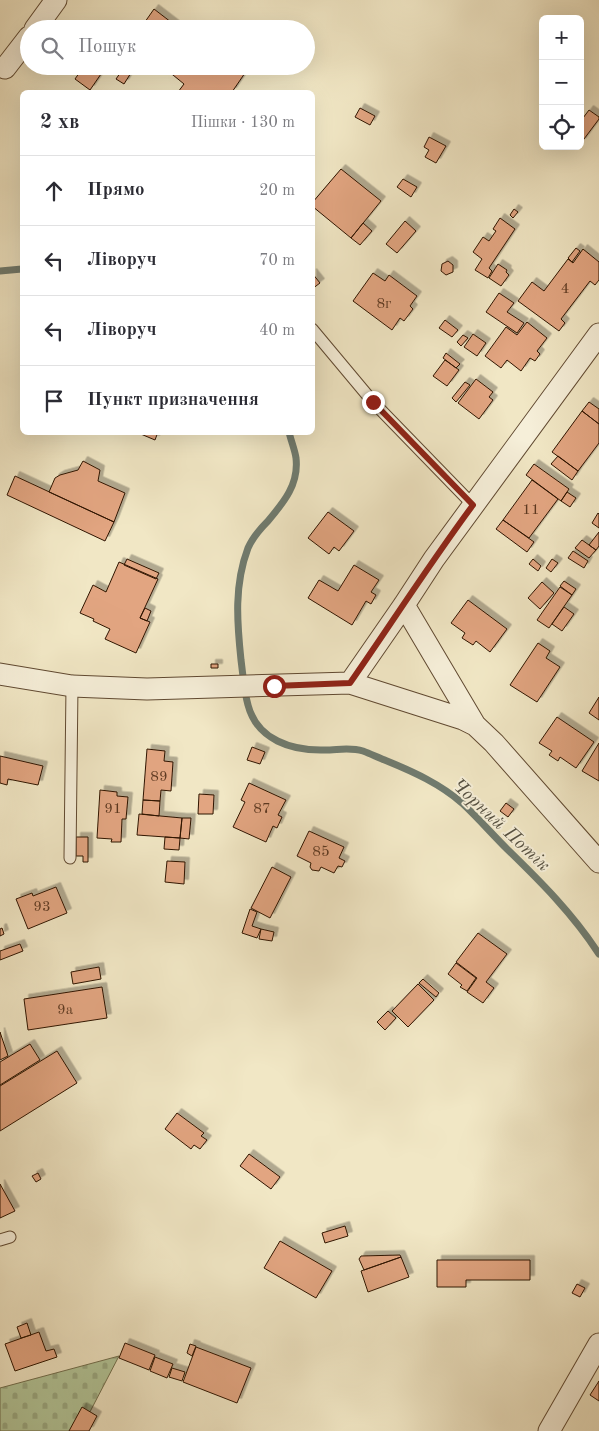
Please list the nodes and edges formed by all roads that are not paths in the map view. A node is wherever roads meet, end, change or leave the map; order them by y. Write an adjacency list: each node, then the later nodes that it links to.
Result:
1 (56, 0): 2 (street)
2 (42, 20)
3 (20, 48): 4 (street)
4 (5, 68)
5 (315, 333): 7 (lane)
6 (599, 334): 7 (street)
7 (473, 505): 8 (street)
8 (404, 605): 10 (street); 12 (street)
9 (0, 674): 11 (street)
10 (350, 683): 11 (street); 12 (street)
11 (72, 686): 13 (lane)
12 (475, 725): 14 (street)
13 (70, 858)
14 (599, 862)
15 (599, 1344): 16 (street)
16 (549, 1431)

